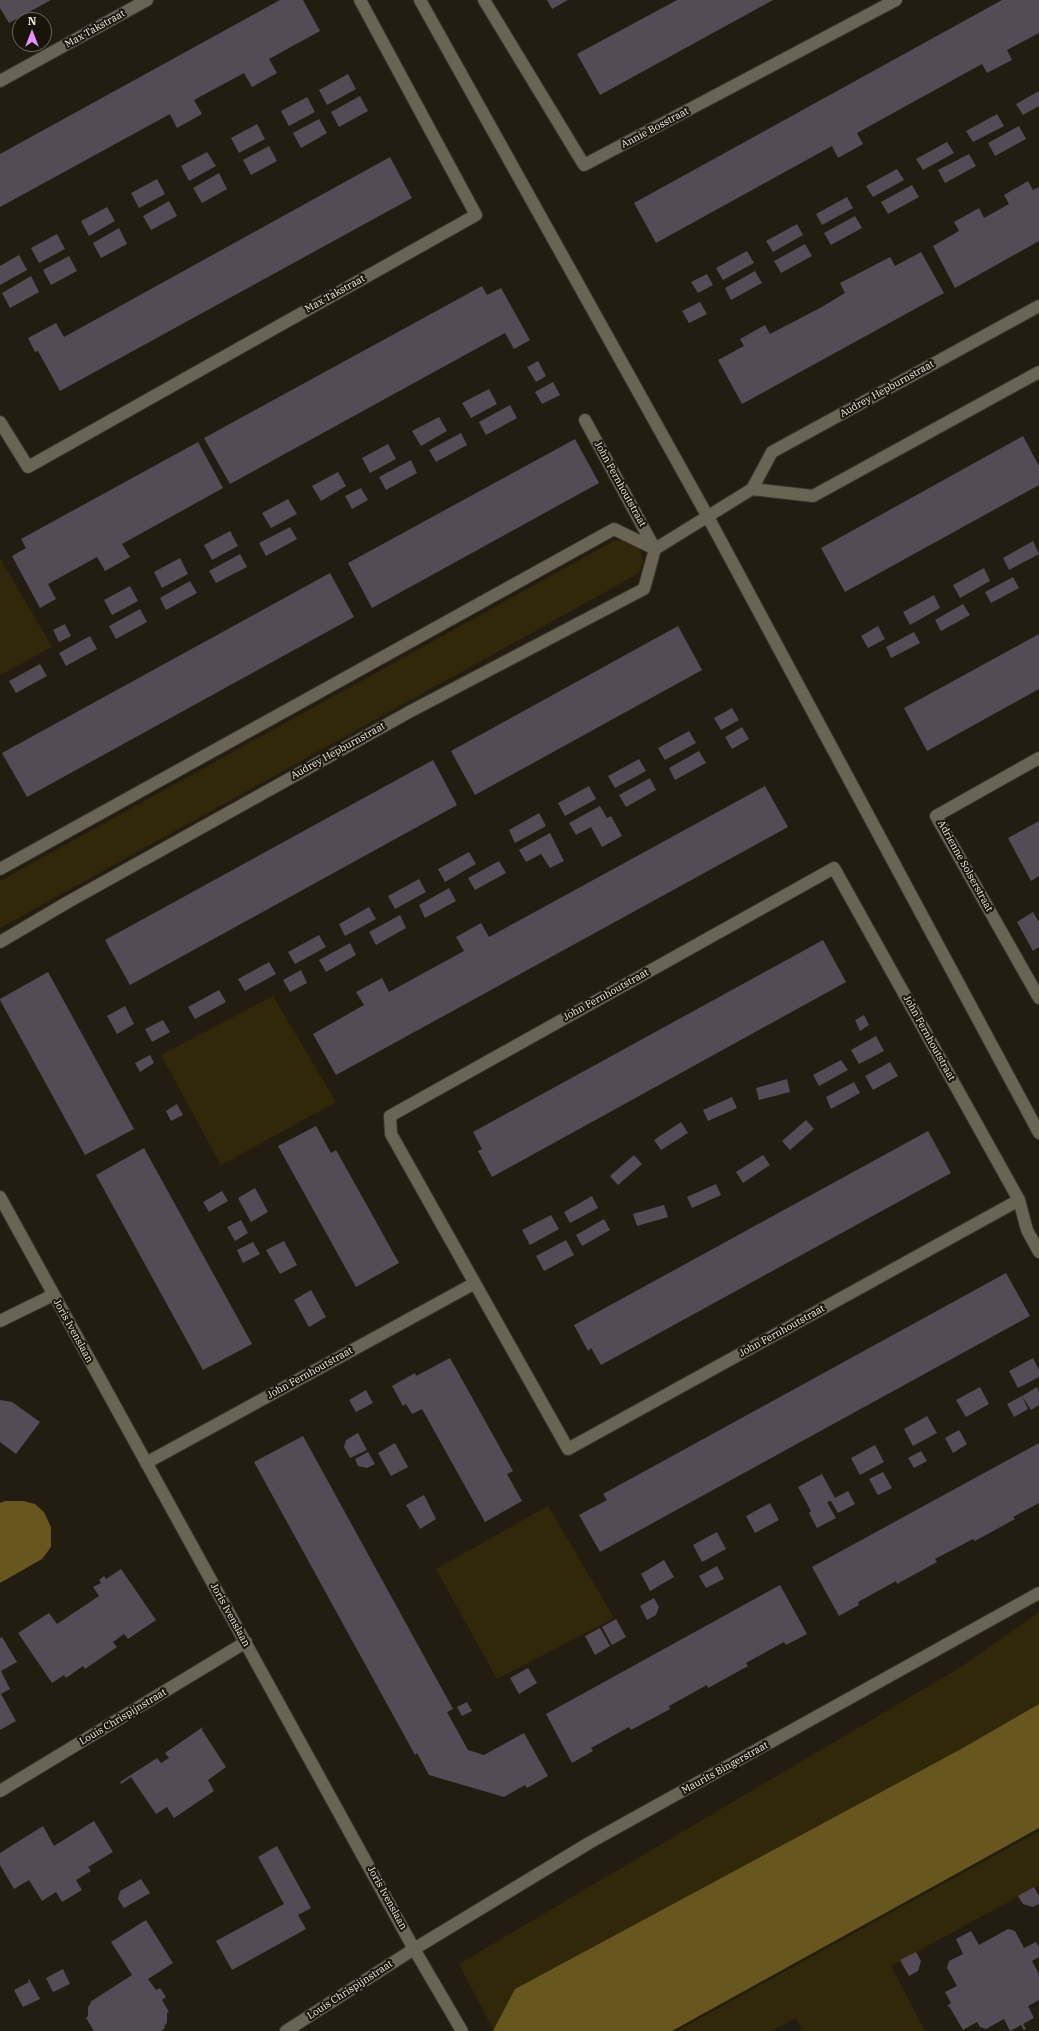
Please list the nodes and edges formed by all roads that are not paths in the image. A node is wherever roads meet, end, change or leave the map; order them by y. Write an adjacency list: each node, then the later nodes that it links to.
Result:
1 (147, 0): 6 (street, Max Takstraat)
2 (360, 0): 10 (street, Max Takstraat)
3 (420, 0): 12 (street)
4 (484, 0): 5 (street, Annie Bosstraat)
5 (896, 0)
6 (0, 81)
7 (1039, 306): 11 (street, Audrey Hepburnstraat)
8 (1039, 372): 11 (street)
9 (585, 420): 13 (street, John Fernhoutstraat)
10 (0, 422)
11 (752, 489): 12 (street, Audrey Hepburnstraat)
12 (708, 517): 13 (street, Audrey Hepburnstraat); 18 (street)
13 (655, 549): 15 (street); 16 (street, Audrey Hepburnstraat)
14 (1039, 758): 17 (street, Adrienne Solserstraat)
15 (0, 870)
16 (0, 942)
17 (1039, 998)
18 (1039, 1133)
19 (0, 1197): 23 (street, Joris Ivenslaan)
20 (1019, 1200): 21 (street); 22 (street, John Fernhoutstraat); 22 (street, John Fernhoutstraat)
21 (1039, 1252)
22 (474, 1283): 25 (street, John Fernhoutstraat)
23 (53, 1296): 24 (street); 25 (street, Joris Ivenslaan)
24 (0, 1321)
25 (146, 1463): 27 (street, Joris Ivenslaan)
26 (1039, 1593): 29 (street, Maurits Bingerstraat)
27 (246, 1642): 28 (street, Louis Chrispijnstraat); 29 (street, Joris Ivenslaan)
28 (0, 1791)
29 (414, 1949): 30 (street, Louis Chrispijnstraat); 31 (street, Joris Ivenslaan)
30 (286, 2031)
31 (462, 2031)

